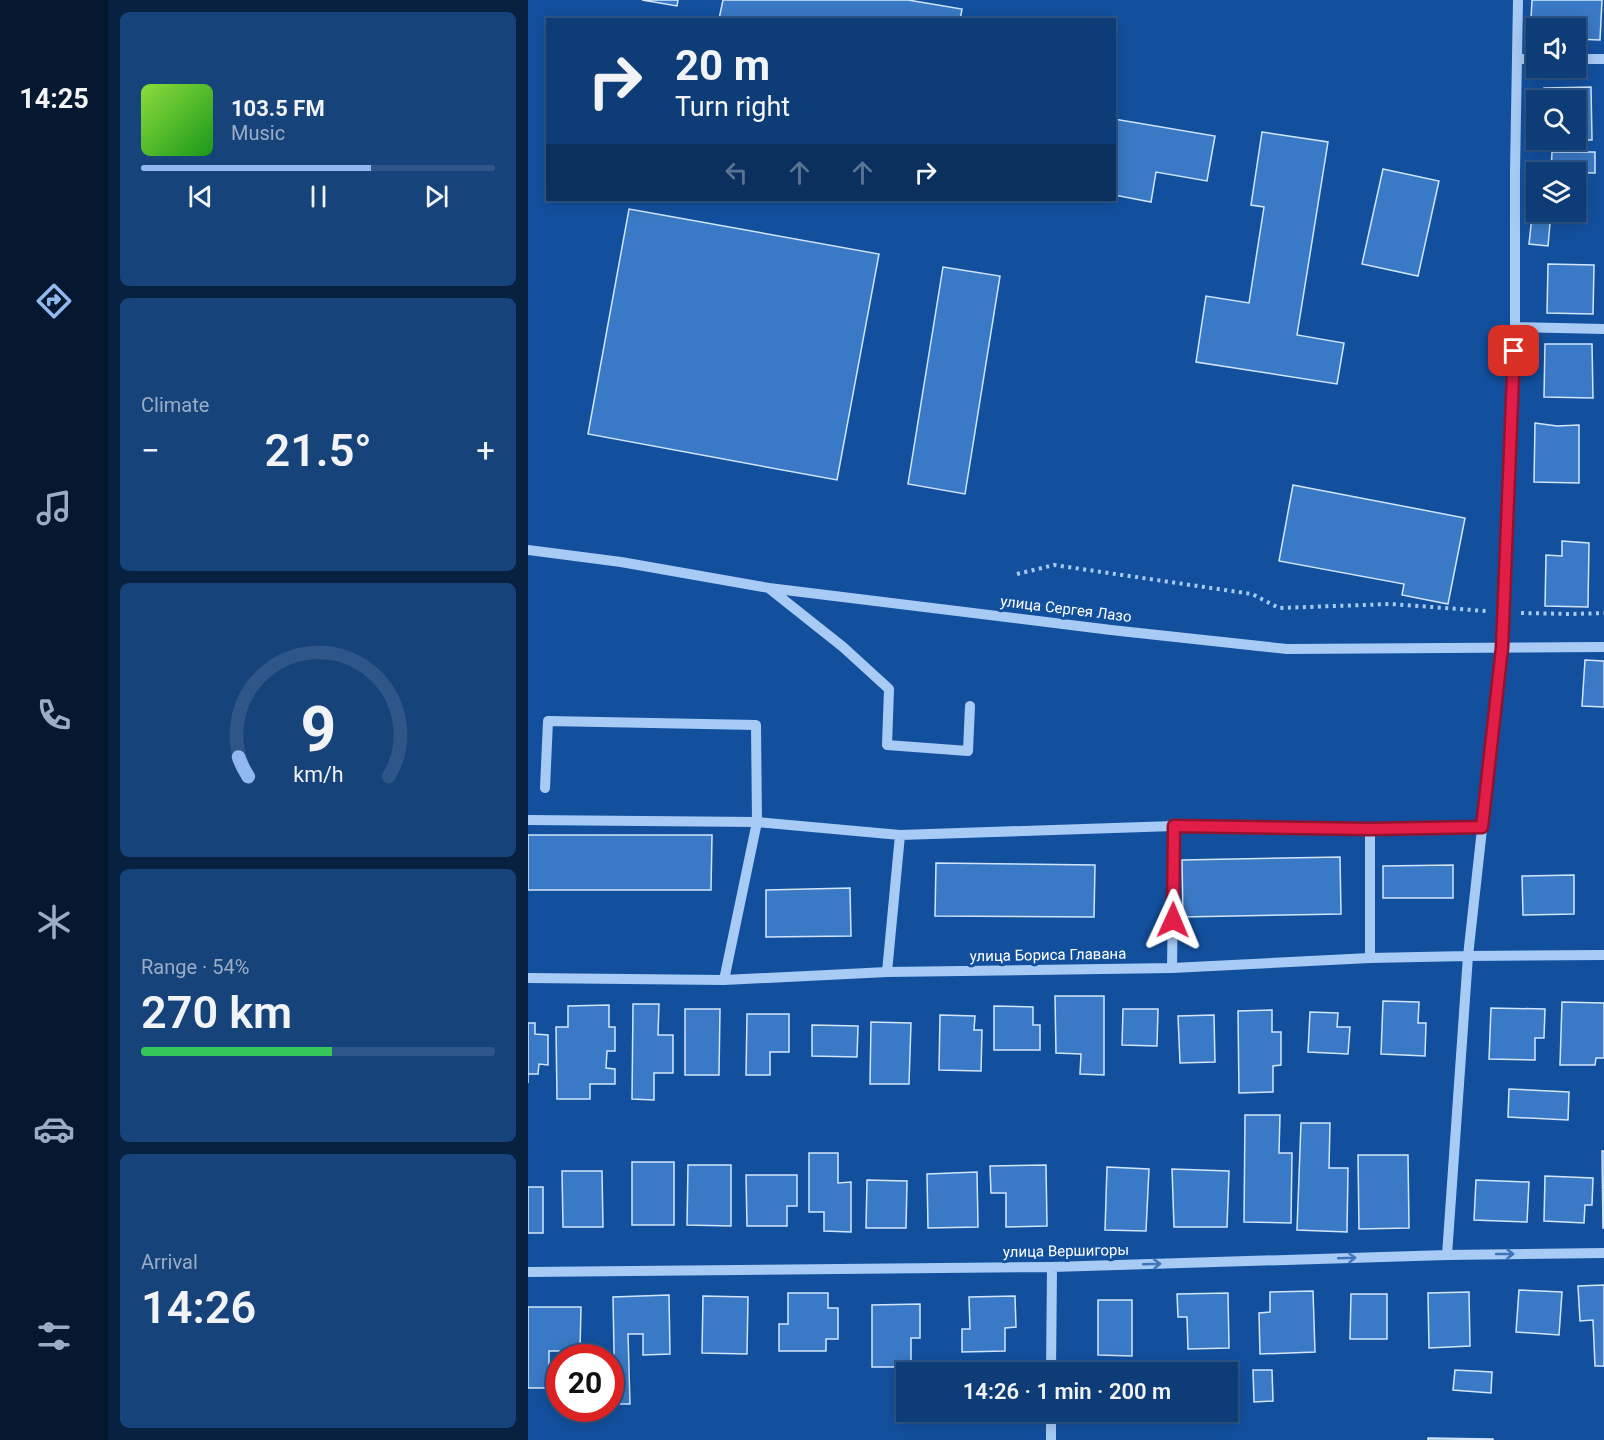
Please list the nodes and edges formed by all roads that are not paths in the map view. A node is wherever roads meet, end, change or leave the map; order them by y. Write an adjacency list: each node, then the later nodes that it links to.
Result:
1 (1518, 0): 2 (street)
2 (1517, 59): 3 (street); 6 (street)
3 (1526, 59)
4 (1586, 59): 5 (street)
5 (1604, 59)
6 (1515, 327): 7 (street); 11 (street)
7 (1604, 329)
8 (528, 550): 9 (street, улица Сергея Лазо)
9 (769, 588): 11 (street, улица Сергея Лазо); 12 (street)
10 (1604, 646): 11 (street, улица Сергея Лазо)
11 (1502, 648): 17 (street)
12 (970, 706)
13 (545, 788): 15 (street)
14 (528, 820): 15 (street)
15 (757, 822): 19 (street); 26 (street)
16 (1174, 826): 18 (street); 19 (street); 23 (street)
17 (1482, 827): 18 (street); 21 (street)
18 (1370, 829): 22 (street)
19 (900, 834): 24 (street)
20 (1604, 955): 21 (street, улица Бориса Главана)
21 (1468, 956): 22 (street, улица Бориса Главана); 28 (street)
22 (1370, 958): 23 (street, улица Бориса Главана)
23 (1172, 968): 24 (street, улица Бориса Главана)
24 (887, 972): 26 (street, улица Бориса Главана)
25 (528, 978): 26 (street, улица Бориса Главана)
26 (724, 980)
27 (1604, 1253): 28 (street, улица Вершигоры, one-way to 27)
28 (1447, 1254): 29 (street, улица Вершигоры, one-way to 28)
29 (1052, 1267): 30 (street, улица Вершигоры); 31 (street)
30 (528, 1272)
31 (1051, 1362)
32 (1051, 1422): 33 (street)
33 (1051, 1440)

